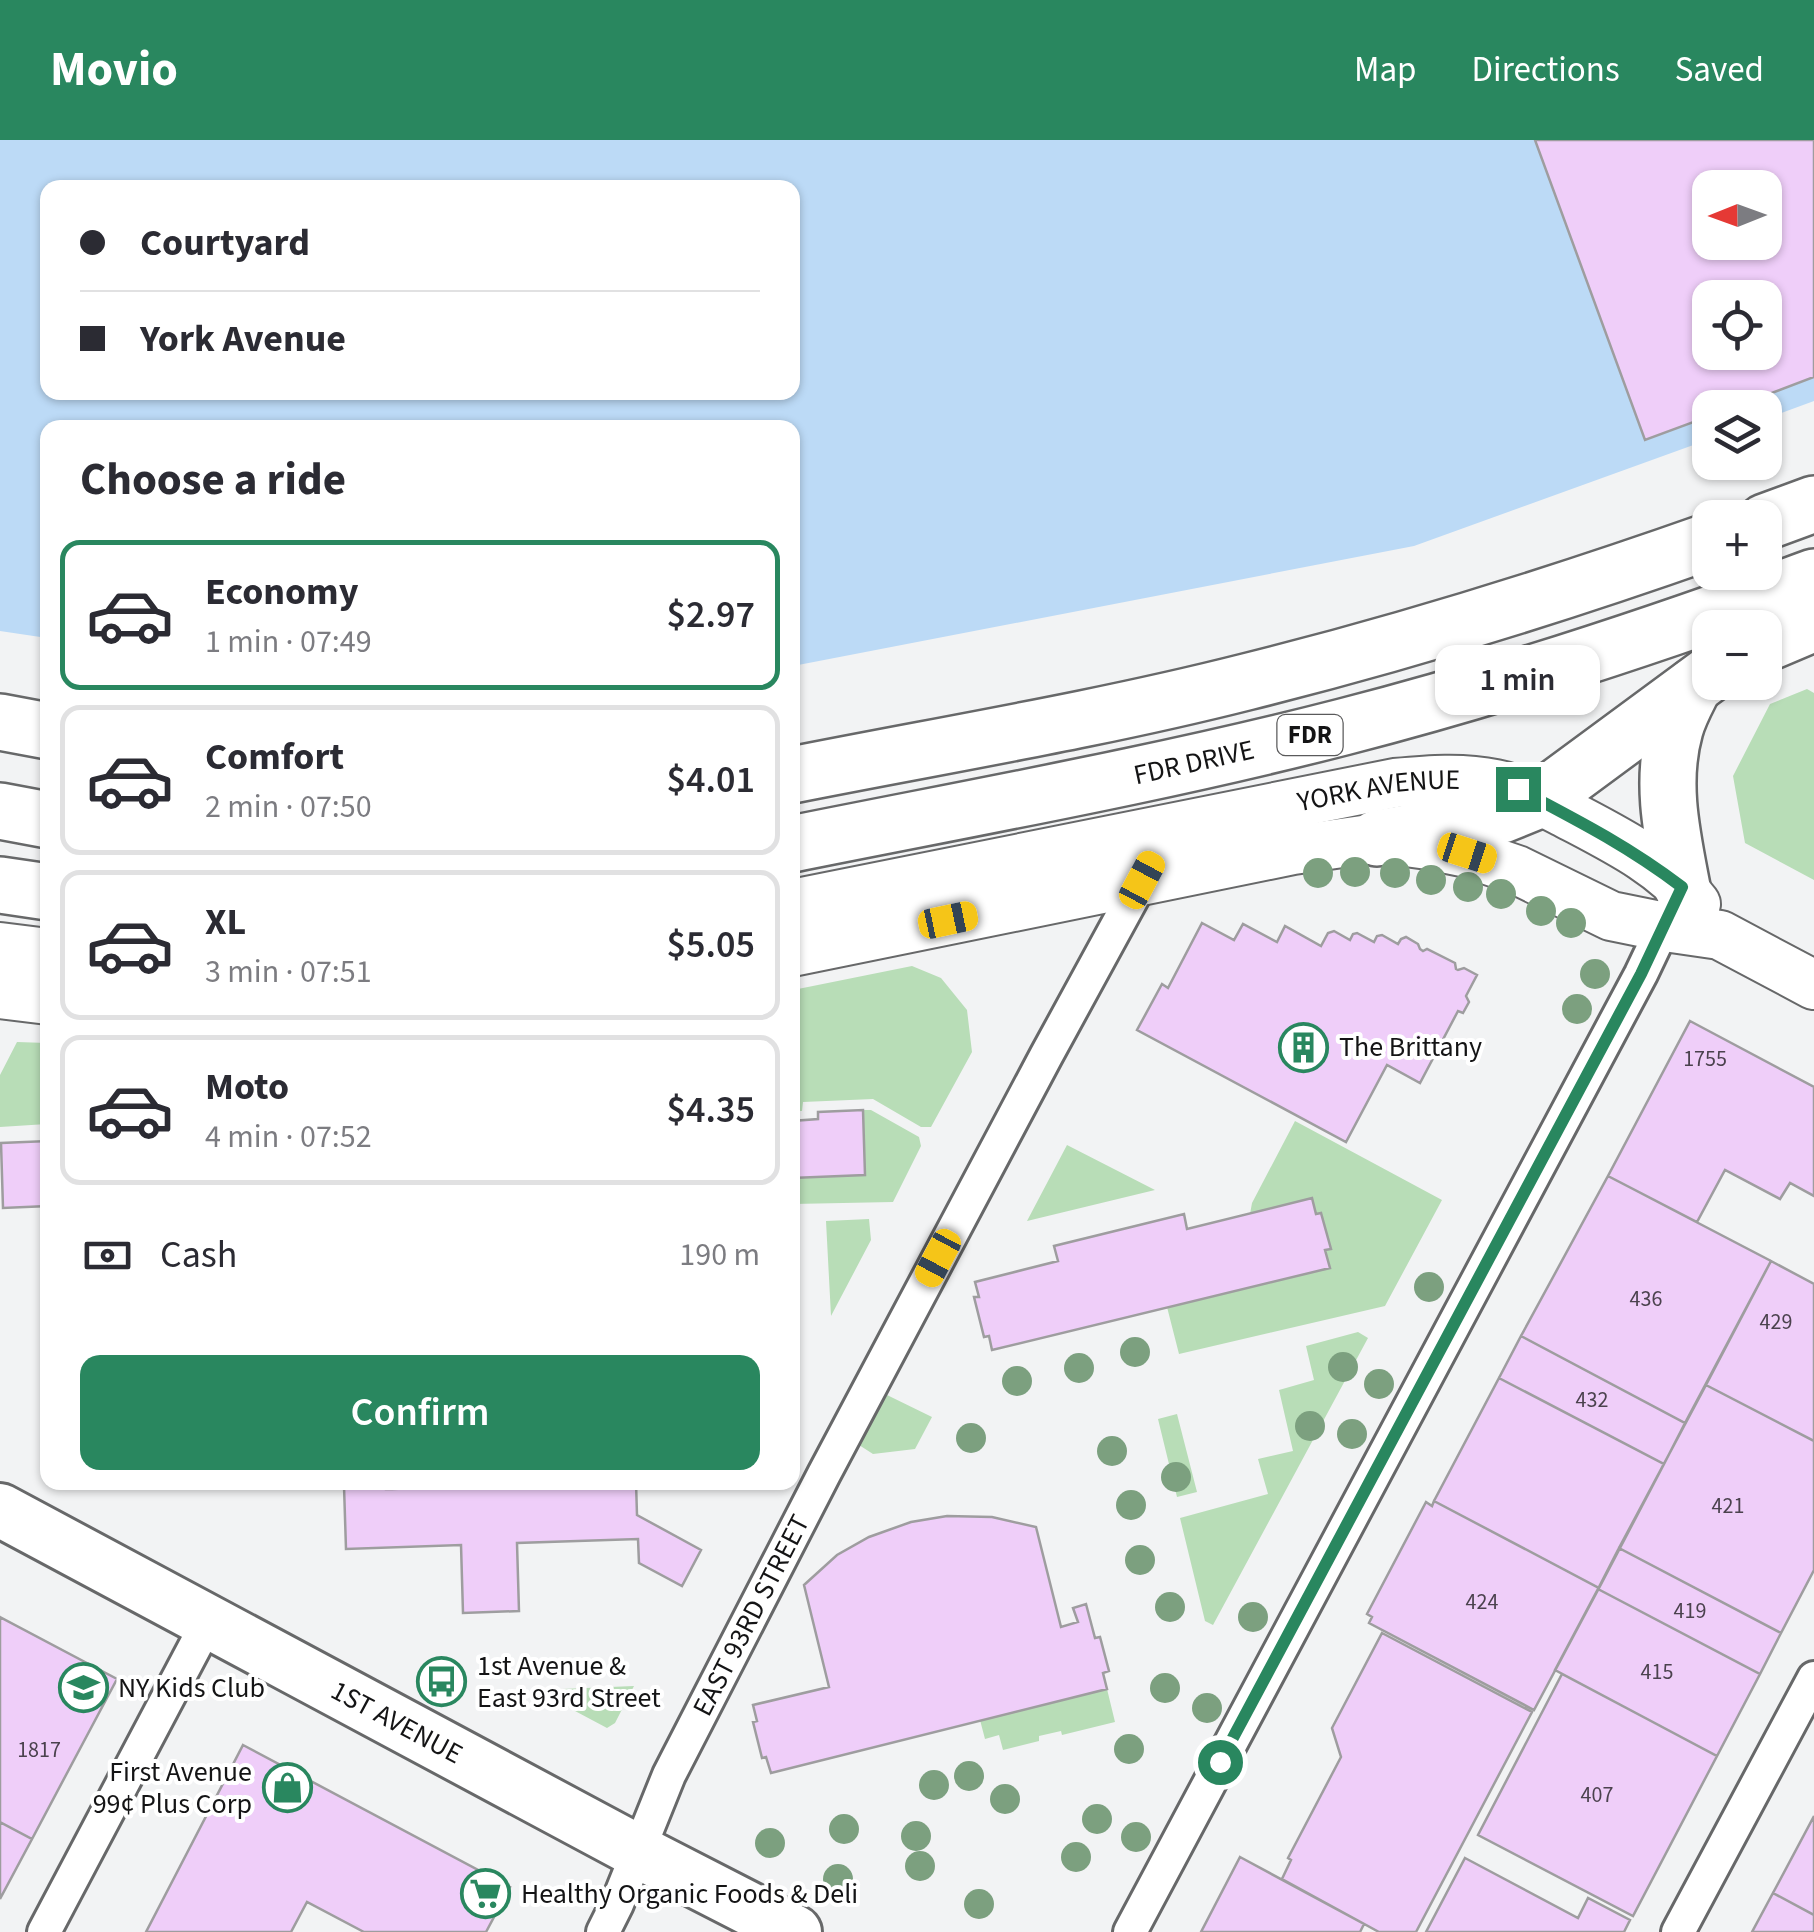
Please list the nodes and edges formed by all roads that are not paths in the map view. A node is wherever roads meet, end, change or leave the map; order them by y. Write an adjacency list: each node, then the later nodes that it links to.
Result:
1 (1814, 504): 2 (highway)
2 (1782, 516)
3 (1692, 547): 11 (highway, FDR)
4 (1814, 578): 19 (highway, FDR DRIVE / FDR)
5 (1814, 623): 6 (highway)
6 (1782, 637)
7 (1692, 687): 14 (highway)
8 (1692, 698): 24 (highway)
9 (0, 722): 10 (highway)
10 (40, 730)
11 (894, 755): 12 (highway); 13 (highway, FDR)
12 (800, 756)
13 (800, 774)
14 (1539, 800): 17 (main road, YORK AVENUE); 18 (highway); 24 (main road, YORK AVENUE)
15 (0, 811): 16 (highway)
16 (40, 818)
17 (1170, 828): 20 (street, EAST 93RD STREET); 23 (main road)
18 (1377, 838): 20 (main road, YORK AVENUE); 24 (main road, YORK AVENUE)
19 (800, 842)
20 (1142, 880): 25 (main road); 32 (street, EAST 93RD STREET)
21 (0, 885): 22 (highway)
22 (40, 891)
23 (800, 902)
24 (1673, 907): 27 (main road, YORK AVENUE); 36 (street)
25 (800, 950)
26 (11, 967): 28 (main road)
27 (1814, 986)
28 (40, 993)
29 (0, 1510): 30 (main road, 1ST AVENUE)
30 (209, 1620): 32 (main road, 1ST AVENUE); 33 (street)
31 (1814, 1678): 37 (street)
32 (637, 1851): 34 (street, EAST 93RD STREET); 35 (main road, 1ST AVENUE)
33 (44, 1932)
34 (602, 1932)
35 (795, 1932)
36 (1130, 1932)
37 (1678, 1932)

